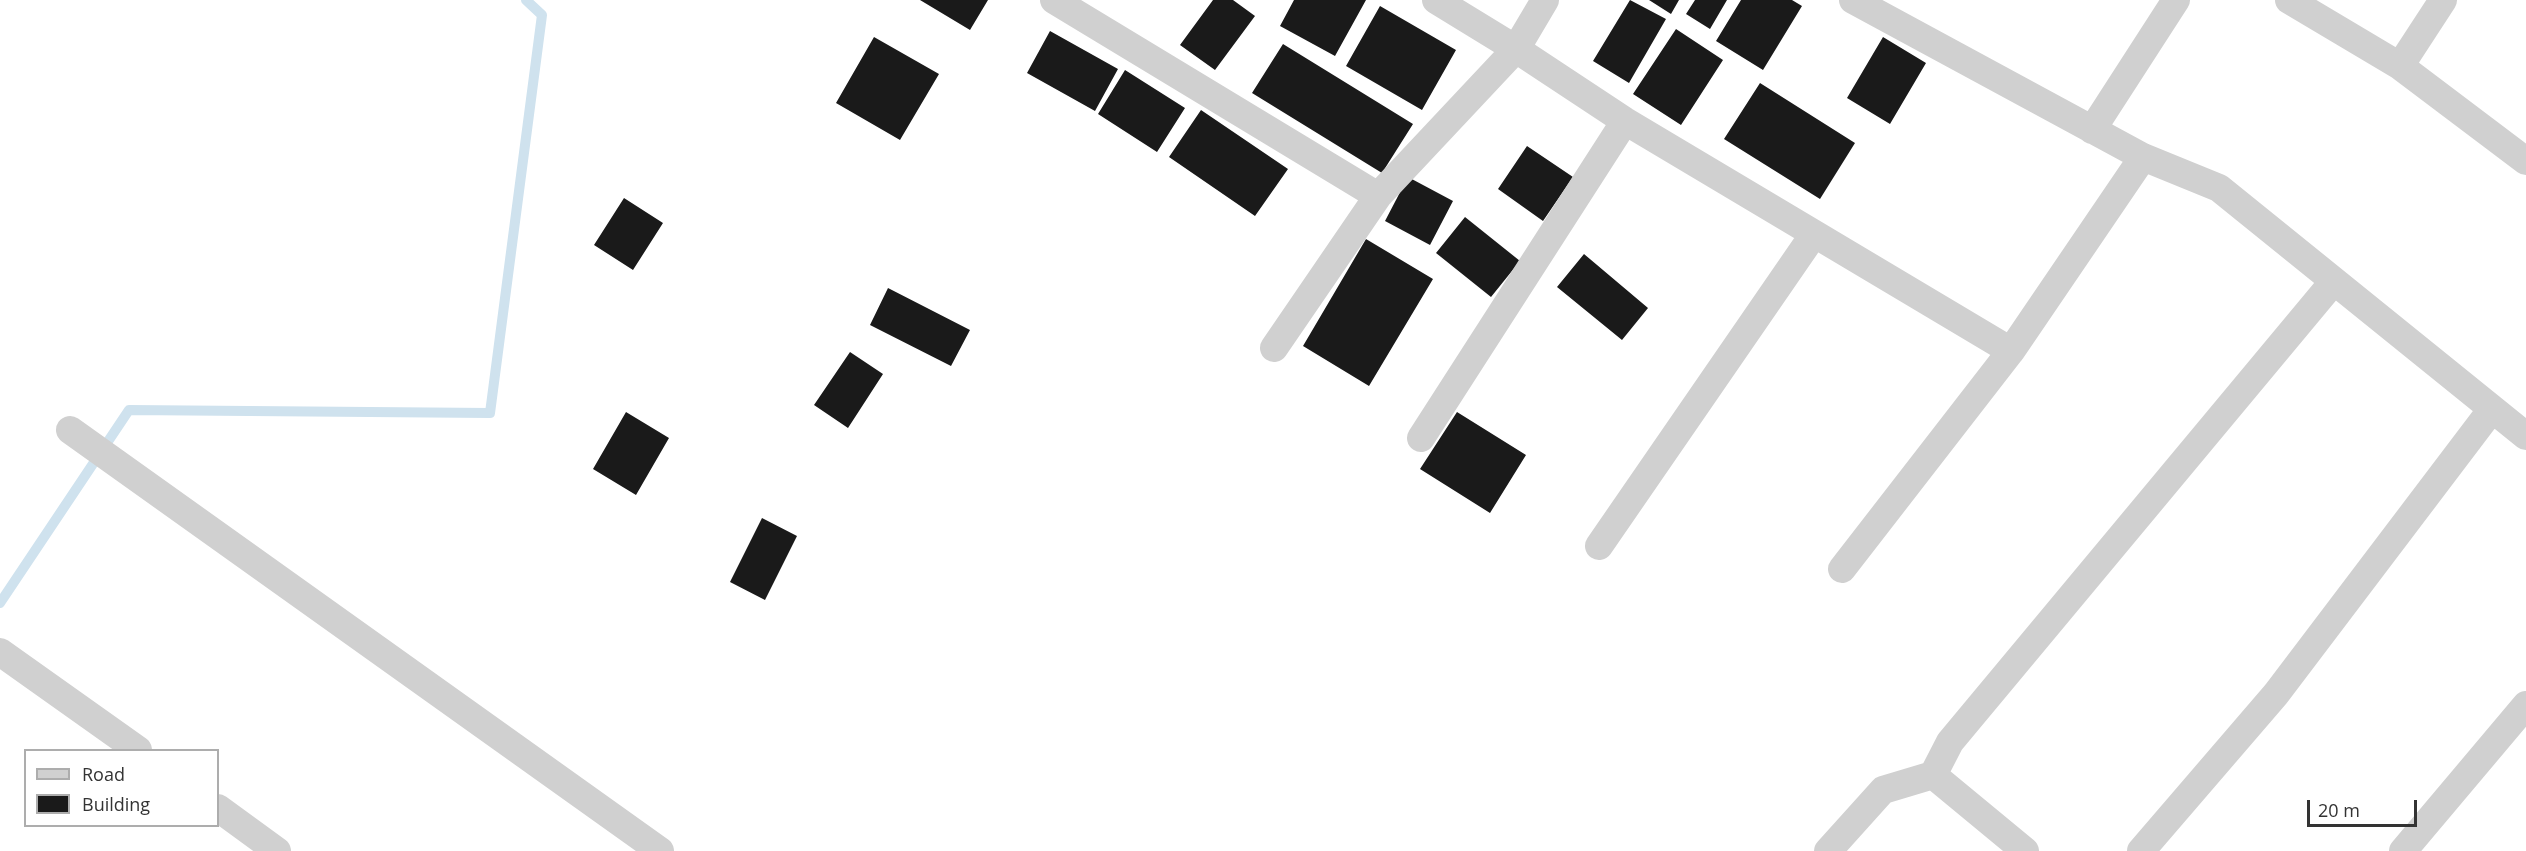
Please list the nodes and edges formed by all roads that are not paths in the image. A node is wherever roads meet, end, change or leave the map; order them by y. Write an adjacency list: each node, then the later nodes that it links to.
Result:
1 (1054, 0): 14 (street)
2 (1436, 0): 8 (street)
3 (1545, 0): 8 (street)
4 (1853, 0): 11 (street)
5 (2176, 0): 11 (street)
6 (2289, 0): 9 (street)
7 (2443, 0): 9 (street)
8 (1516, 49): 10 (street); 14 (street)
9 (2400, 66): 13 (street)
10 (1625, 121): 15 (street); 22 (street)
11 (2092, 130): 12 (street)
12 (2143, 157): 16 (street); 18 (street)
13 (2526, 160)
14 (1378, 196): 17 (street)
15 (1814, 234): 18 (street); 23 (street)
16 (2334, 281): 19 (street); 28 (street)
17 (1274, 348)
18 (2011, 351): 24 (street)
19 (2492, 409): 21 (street); 34 (street)
20 (70, 430): 30 (street)
21 (2526, 436)
22 (1421, 438)
23 (1599, 546)
24 (1842, 569)
25 (0, 652): 27 (street)
26 (2526, 705): 35 (street)
27 (137, 749)
28 (1934, 775): 32 (street); 33 (street)
29 (219, 809): 31 (street)
30 (652, 849)
31 (277, 851)
32 (1828, 851)
33 (2025, 851)
34 (2141, 851)
35 (2403, 851)

